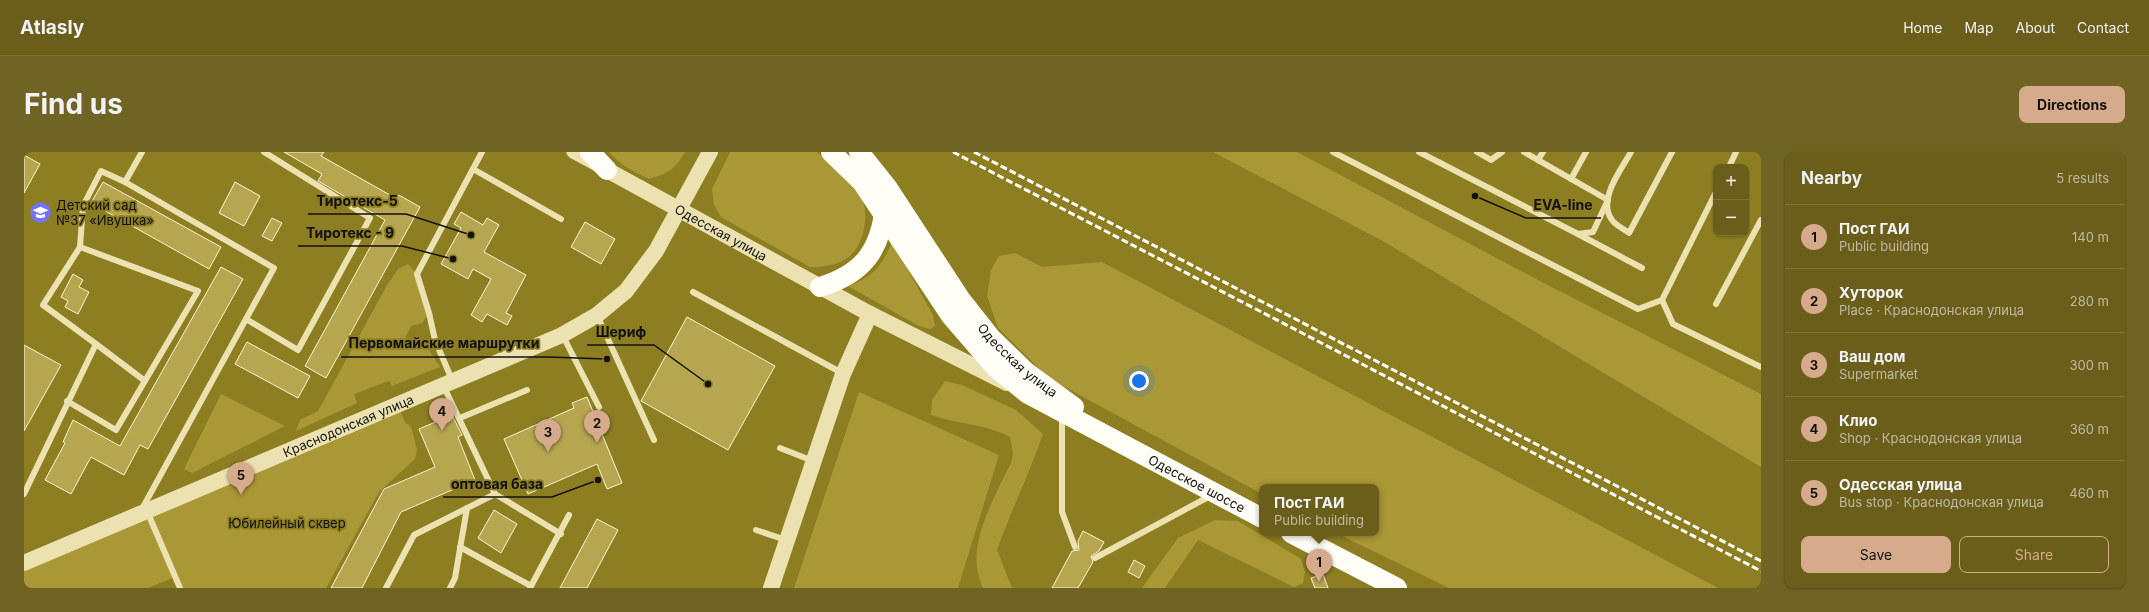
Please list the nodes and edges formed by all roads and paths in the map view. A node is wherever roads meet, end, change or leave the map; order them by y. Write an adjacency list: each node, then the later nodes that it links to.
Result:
1 (142, 152): 24 (lane)
2 (264, 152): 41 (lane)
3 (482, 152): 21 (lane)
4 (573, 152): 22 (street)
5 (590, 152): 22 (main road)
6 (710, 152): 28 (street, Краснодонская улица)
7 (832, 152): 29 (main road, Одесская улица)
8 (859, 152): 25 (main road, Одесская улица)
9 (1333, 152): 37 (lane)
10 (1419, 152): 32 (lane)
11 (1477, 152): 12 (lane)
12 (1502, 152)
13 (1524, 152): 19 (lane)
14 (1543, 152): 19 (lane)
15 (1586, 152): 23 (lane)
16 (1631, 152): 27 (lane)
17 (1672, 152): 27 (lane)
18 (1736, 152): 20 (lane)
19 (1538, 160): 23 (lane)
20 (1730, 164)
21 (473, 169): 30 (lane); 47 (lane)
22 (607, 170): 28 (street, Одесская улица)
23 (1571, 179): 27 (lane)
24 (125, 182): 33 (lane); 41 (lane)
25 (887, 187): 29 (main road); 56 (main road, Одесская улица)
26 (1713, 198): 37 (lane)
27 (1608, 200): 32 (lane)
28 (679, 210): 35 (street, Одесская улица); 40 (street, Краснодонская улица)
29 (884, 213): 35 (main road); 49 (main road, Одесская улица)
30 (561, 219)
31 (1761, 220): 38 (lane)
32 (1578, 234): 34 (lane)
33 (80, 247): 43 (lane); 46 (lane)
34 (1642, 268)
35 (820, 287): 39 (street, Одесская улица)
36 (693, 292): 45 (lane)
37 (1662, 300): 44 (lane)
38 (1716, 304)
39 (870, 314): 45 (street); 49 (street, Одесская улица)
40 (597, 315): 42 (street, Краснодонская улица); 54 (lane)
41 (246, 320): 62 (lane)
42 (562, 335): 47 (street, Краснодонская улица); 51 (lane)
43 (96, 344): 46 (lane); 50 (lane)
44 (1761, 367)
45 (844, 374): 57 (street)
46 (145, 382): 50 (lane)
47 (448, 383): 53 (lane); 62 (street, Краснодонская улица)
48 (527, 390): 53 (lane)
49 (1028, 394): 52 (main road, Одесская улица)
50 (67, 401): 58 (lane)
51 (599, 407)
52 (1062, 412): 56 (main road, Одесская улица); 69 (lane)
53 (460, 418): 59 (lane)
54 (654, 440)
55 (780, 448): 57 (lane)
56 (1132, 449): 60 (main road, Одесское шоссе)
57 (814, 462): 68 (street)
58 (24, 494)
59 (495, 494): 61 (lane); 66 (lane)
60 (1214, 494): 64 (main road, Одесское шоссе); 71 (lane)
61 (467, 508): 70 (lane); 75 (lane)
62 (143, 513): 72 (street, Краснодонская улица); 74 (lane)
63 (569, 515): 66 (lane)
64 (1259, 516)
65 (756, 530): 68 (lane)
66 (561, 534): 73 (lane)
67 (1297, 536): 78 (main road)
68 (787, 541): 77 (street)
69 (1075, 546)
70 (460, 547): 73 (lane); 76 (lane)
71 (1095, 558)
72 (24, 563)
73 (531, 587)
74 (180, 588)
75 (386, 588)
76 (450, 588)
77 (771, 588)
78 (1397, 588)

